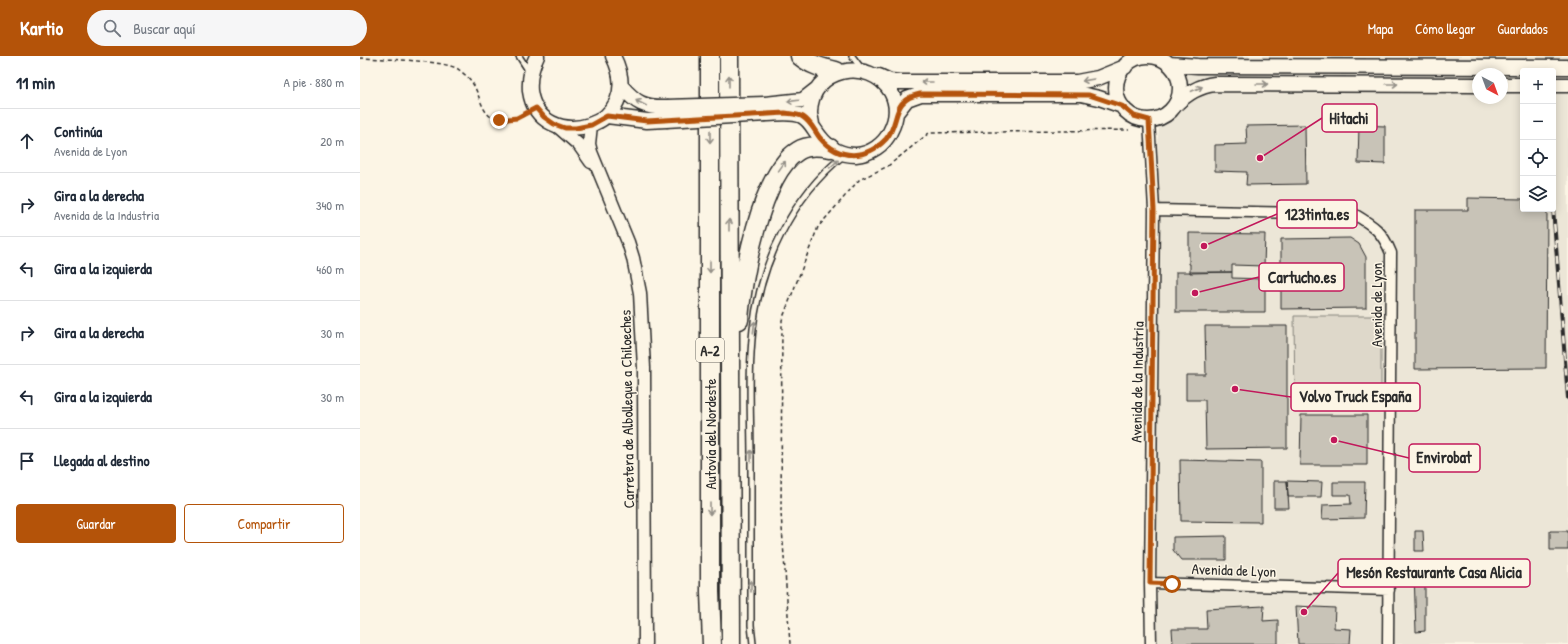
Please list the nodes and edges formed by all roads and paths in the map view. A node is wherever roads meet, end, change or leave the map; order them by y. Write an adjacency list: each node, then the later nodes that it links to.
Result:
1 (519, 56): 15 (lane)
2 (537, 56): 15 (main road)
3 (613, 56): 20 (main road)
4 (728, 56): 39 (highway, Autovía del Nordeste / A-2, one-way to 4)
5 (800, 56): 14 (highway)
6 (852, 56): 13 (lane)
7 (1139, 57): 9 (main road); 11 (main road)
8 (360, 58): 24 (path)
9 (1162, 59): 12 (main road); 22 (main road)
10 (709, 61): 41 (highway, Autovía del Nordeste / A-2, one-way to 41)
11 (1125, 67): 16 (main road, one-way to 16); 23 (main road)
12 (1564, 67)
13 (862, 69): 14 (main road); 16 (main road)
14 (836, 71): 21 (main road)
15 (530, 73): 24 (main road)
16 (876, 75): 26 (main road)
17 (1472, 85): 22 (main road, one-way to 17)
18 (1508, 85): 19 (main road)
19 (1520, 85)
20 (621, 86): 27 (main road, one-way to 20); 28 (main road)
21 (817, 89): 25 (main road, one-way to 25); 32 (main road)
22 (1176, 104): 29 (main road)
23 (1122, 106): 26 (main road); 29 (main road)
24 (536, 108): 30 (main road)
25 (766, 109): 27 (main road, bridge); 32 (main road)
26 (896, 113): 34 (main road)
27 (667, 114): 28 (main road)
28 (607, 116): 31 (main road)
29 (1149, 120): 36 (street, Avenida de la Industria)
30 (554, 124): 31 (main road); 35 (street, Carretera de Albolleque a Chiloeches)
31 (591, 125): 35 (street, Carretera de Albolleque a Chiloeches)
32 (812, 125): 34 (main road)
33 (1129, 130): 44 (path)
34 (837, 151): 39 (highway, one-way to 34); 43 (lane, one-way to 34)
35 (603, 181): 40 (street, Carretera de Albolleque a Chiloeches)
36 (1154, 210): 37 (street, Avenida de la Industria); 38 (street, Avenida de Lyon)
37 (1150, 583): 38 (street, Avenida de Lyon); 45 (street, Avenida de la Industria)
38 (1389, 590): 46 (street, Avenida de Lyon)
39 (730, 614): 42 (highway, Autovía del Nordeste / A-2)
40 (645, 644)
41 (712, 644)
42 (731, 644)
43 (753, 644)
44 (790, 644)
45 (1151, 644)
46 (1388, 644)

